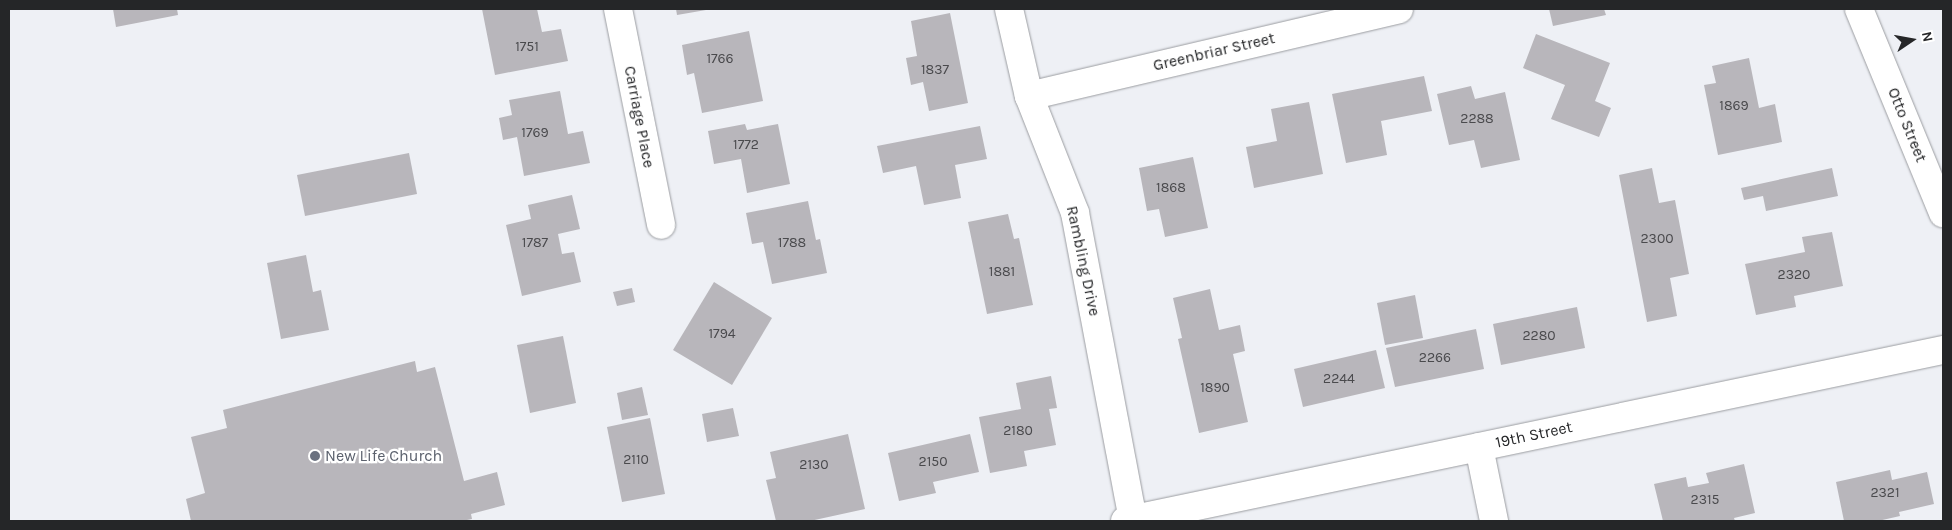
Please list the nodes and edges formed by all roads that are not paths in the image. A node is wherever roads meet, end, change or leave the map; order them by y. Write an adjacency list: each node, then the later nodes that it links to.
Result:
1 (618, 9): 7 (street, Carriage Place)
2 (1009, 9): 5 (street, Rambling Drive)
3 (1399, 9): 5 (street, Greenbriar Street)
4 (1859, 9): 6 (street, Otto Street)
5 (1029, 96): 10 (street, Rambling Drive)
6 (1943, 213)
7 (661, 225)
8 (1943, 350): 9 (street, 19th Street)
9 (1479, 447): 10 (street, 19th Street); 11 (street)
10 (1129, 520)
11 (1494, 521)

